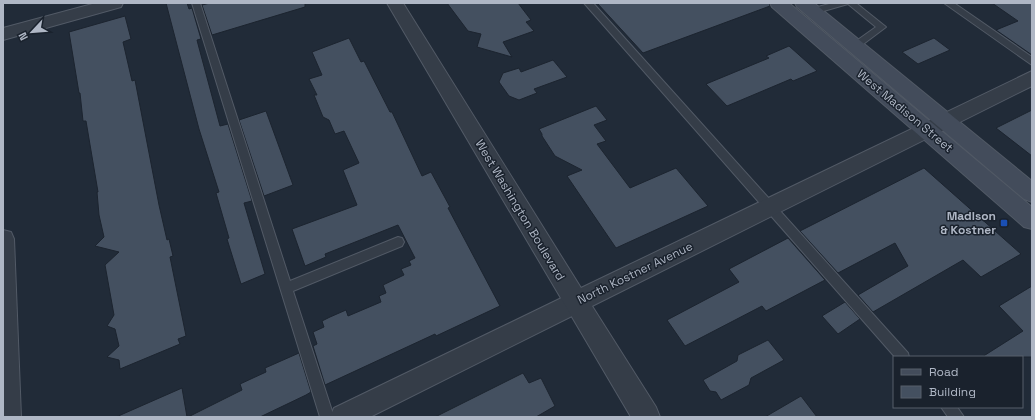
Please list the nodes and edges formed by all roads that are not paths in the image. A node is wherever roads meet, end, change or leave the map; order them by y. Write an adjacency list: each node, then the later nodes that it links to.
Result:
1 (115, 3): 10 (street)
2 (196, 3): 20 (lane)
3 (395, 3): 21 (street, West Washington Boulevard)
4 (588, 3): 16 (lane)
5 (778, 3): 14 (main road, West Madison Street)
6 (844, 3): 9 (lane)
7 (851, 3): 11 (lane)
8 (948, 3): 12 (lane)
9 (808, 7): 11 (main road, West Madison Street)
10 (3, 34)
11 (855, 46): 14 (main road, West Madison Street)
12 (1032, 62)
13 (1032, 78): 14 (street, North Kostner Avenue)
14 (936, 126): 15 (main road, West Madison Street); 16 (street, North Kostner Avenue); 17 (main road, West Madison Street)
15 (1032, 193)
16 (770, 206): 21 (street, North Kostner Avenue); 22 (lane)
17 (1032, 220)
18 (3, 239): 23 (street)
19 (398, 242): 20 (lane)
20 (286, 288): 26 (lane)
21 (576, 302): 27 (street, North Kostner Avenue); 28 (street, West Washington Boulevard)
22 (902, 356)
23 (5, 380): 25 (street)
24 (949, 408): 29 (lane)
25 (8, 417)
26 (327, 417)
27 (343, 417)
28 (646, 417)
29 (957, 417)

